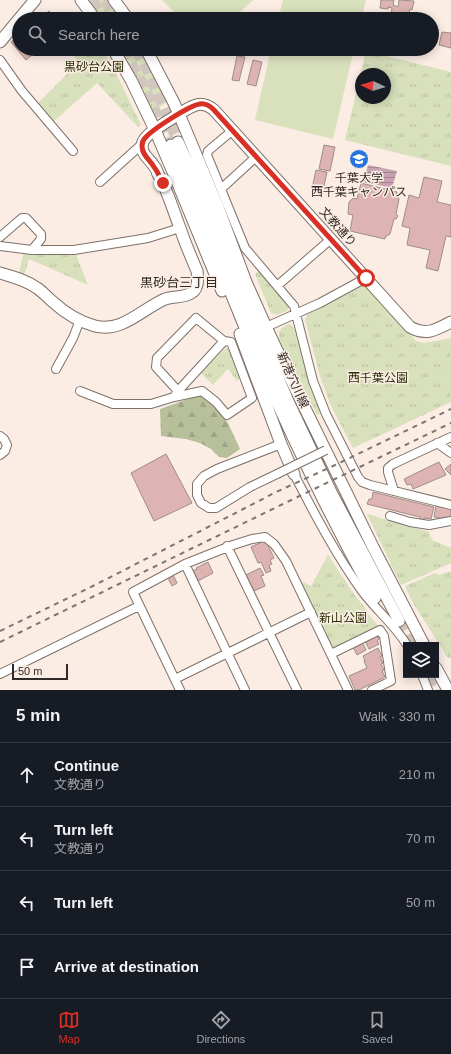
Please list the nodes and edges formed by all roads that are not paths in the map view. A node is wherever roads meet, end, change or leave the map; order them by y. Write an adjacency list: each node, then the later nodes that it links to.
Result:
1 (35, 0): 4 (street)
2 (81, 0): 5 (street)
3 (114, 0): 6 (street)
4 (25, 12)
5 (90, 12)
6 (123, 12)
7 (12, 27): 8 (street)
8 (0, 42)
9 (118, 56): 13 (street)
10 (150, 56): 12 (street)
11 (0, 60): 16 (street)
12 (179, 114): 13 (street, 文教通り); 14 (street, 文教通り); 31 (street)
13 (155, 130): 15 (street, 文教通り); 39 (street)
14 (232, 130): 17 (street, 文教通り); 19 (street)
15 (142, 144): 18 (street); 20 (street)
16 (73, 150)
17 (256, 156): 19 (street); 22 (street, 文教通り)
18 (100, 182)
19 (221, 189): 27 (street)
20 (180, 228): 24 (street); 29 (street)
21 (0, 237): 24 (street)
22 (331, 239): 26 (street, 文教通り); 27 (street)
23 (0, 246): 24 (street)
24 (32, 250)
25 (0, 273): 29 (street)
26 (366, 278): 28 (street); 30 (street, 文教通り)
27 (277, 286): 28 (street)
28 (295, 314): 31 (street); 44 (street)
29 (80, 320): 33 (street)
30 (451, 322)
31 (266, 327): 40 (street)
32 (224, 341): 35 (street); 35 (street); 35 (street)
33 (56, 369)
34 (80, 391): 35 (street)
35 (176, 394)
36 (0, 436): 42 (street)
37 (451, 437): 38 (street)
38 (437, 443): 41 (street); 44 (street)
39 (281, 444): 40 (street, bridge); 43 (street)
40 (326, 450): 56 (street)
41 (451, 453)
42 (0, 455)
43 (294, 474): 55 (street)
44 (394, 491): 45 (street)
45 (451, 505)
46 (390, 516): 47 (street)
47 (451, 521)
48 (227, 546): 49 (street); 52 (street); 54 (street)
49 (185, 564): 51 (street); 57 (street)
50 (375, 598): 53 (street, 新港穴川線)
51 (139, 606): 59 (street); 62 (street)
52 (311, 612): 54 (street); 58 (street)
53 (400, 621)
54 (269, 633): 57 (street); 66 (street)
55 (406, 642)
56 (422, 642)
57 (227, 653): 62 (street); 65 (street)
58 (332, 654): 63 (street); 67 (street)
59 (0, 674)
60 (439, 674): 69 (street)
61 (423, 678): 68 (street)
62 (175, 679): 64 (street)
63 (375, 689)
64 (180, 690)
65 (245, 690)
66 (296, 690)
67 (348, 690)
68 (428, 690)
69 (448, 690)

